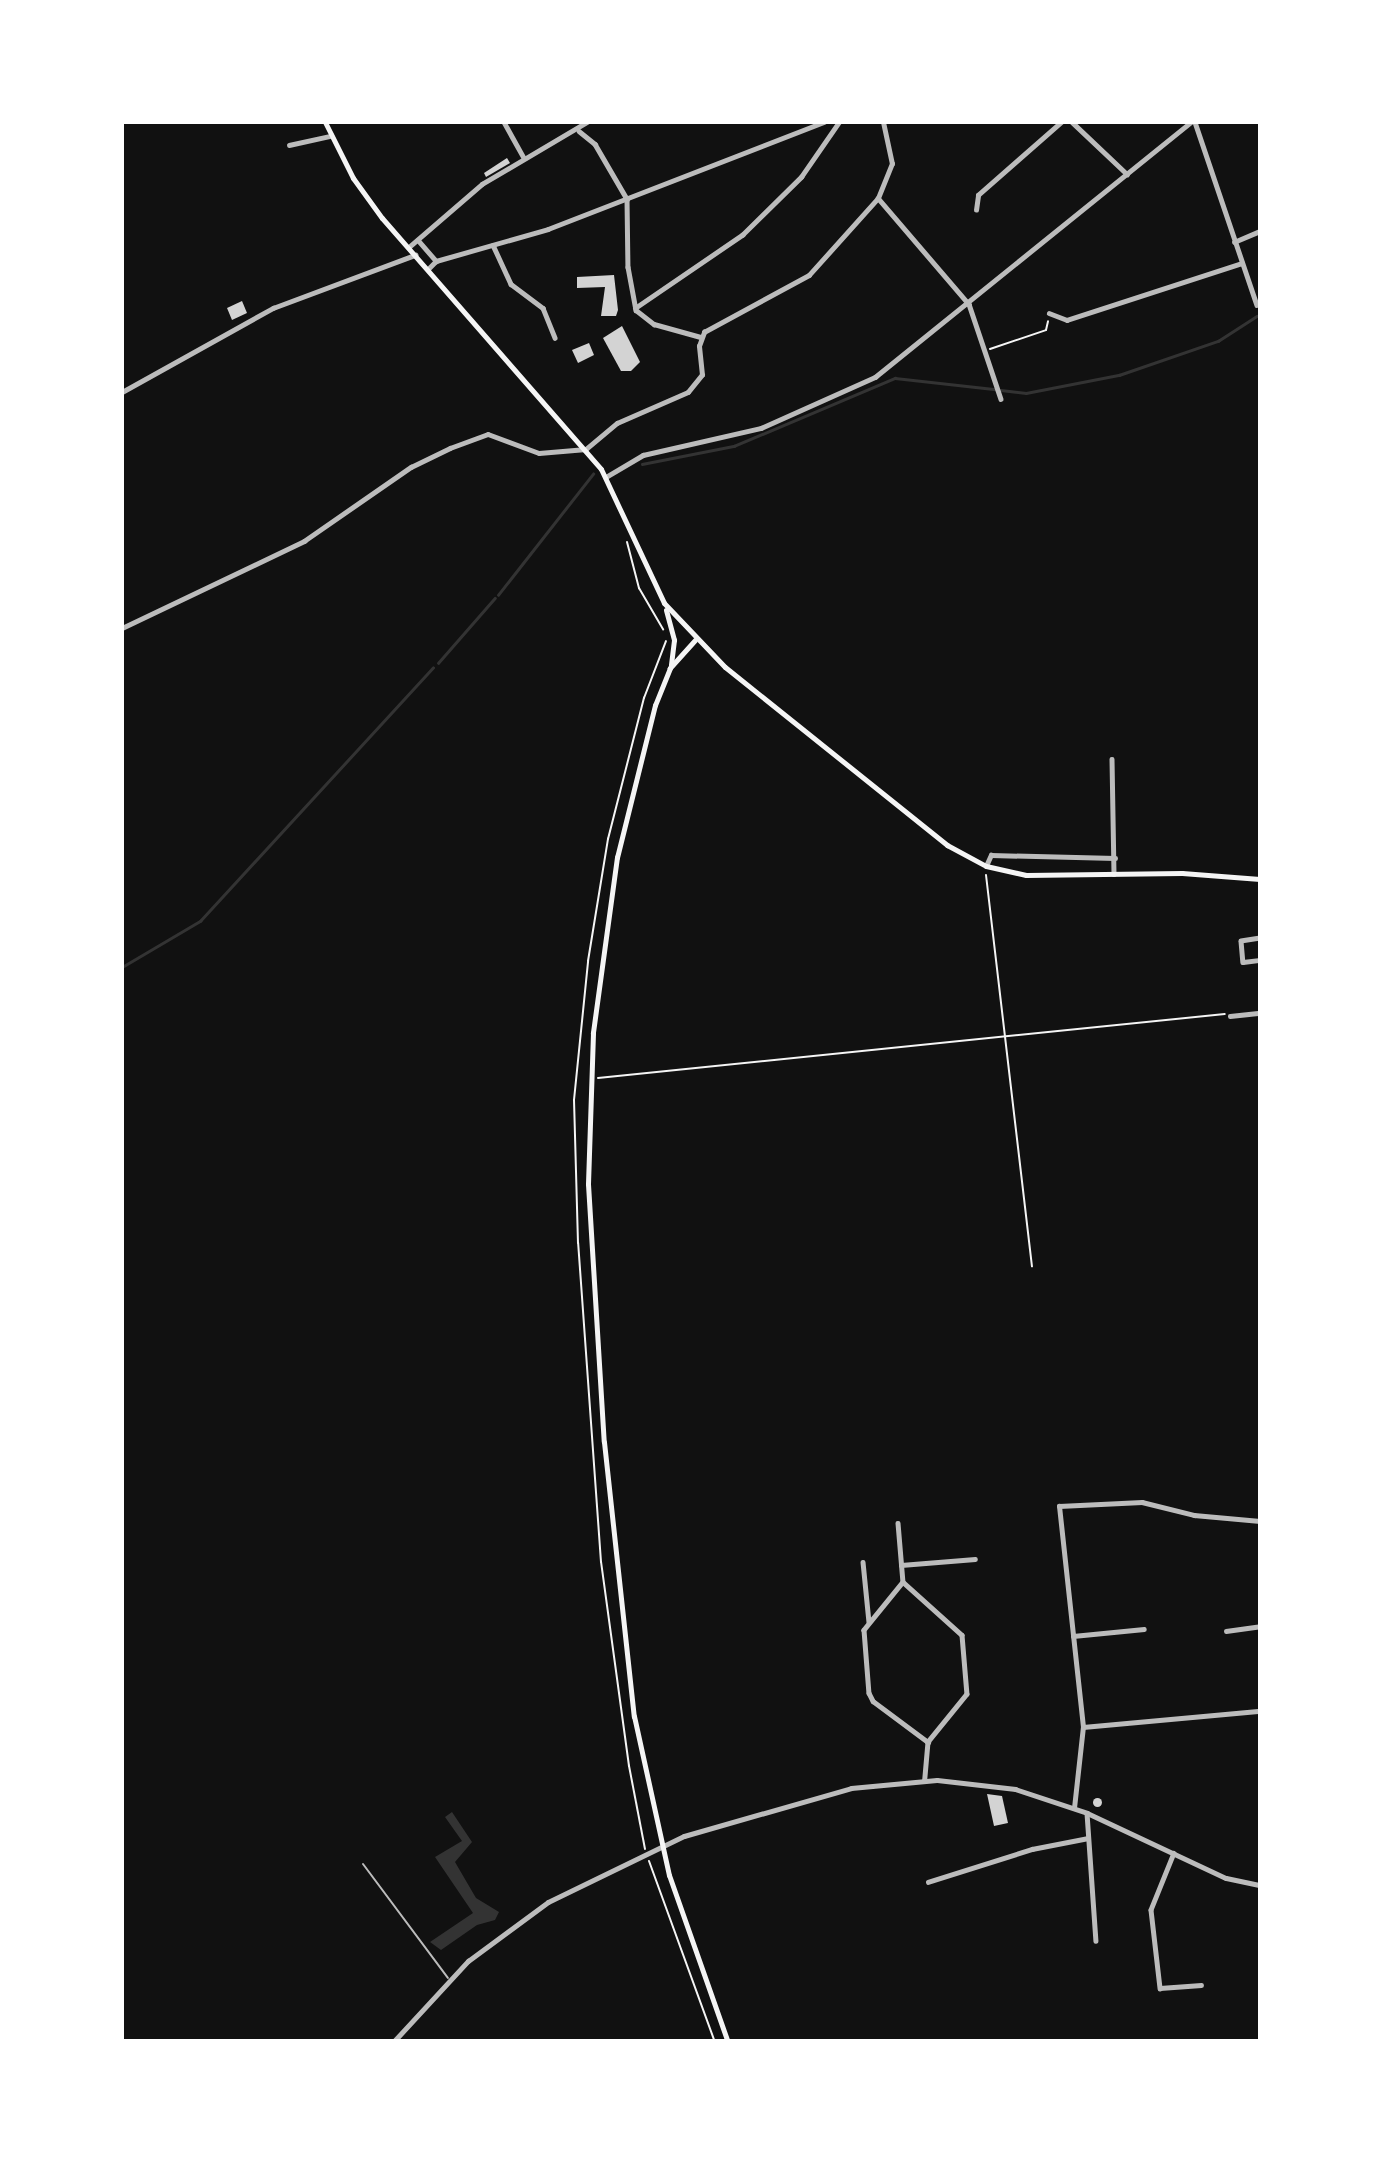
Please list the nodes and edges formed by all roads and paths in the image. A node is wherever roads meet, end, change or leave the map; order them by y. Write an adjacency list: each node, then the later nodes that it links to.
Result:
1 (325, 122): 11 (main road)
2 (504, 122): 13 (street)
3 (587, 122): 10 (street)
4 (824, 122): 16 (street)
5 (839, 122): 29 (street)
6 (883, 122): 15 (street)
7 (1061, 122): 17 (street)
8 (1072, 122): 14 (street)
9 (1193, 122): 14 (street); 20 (street)
10 (579, 131): 13 (street); 16 (street)
11 (330, 136): 12 (street); 22 (main road)
12 (289, 145)
13 (524, 159): 19 (street)
14 (1127, 174): 27 (street)
15 (878, 198): 27 (street); 31 (street)
16 (627, 199): 21 (street); 29 (street)
17 (976, 210)
18 (1259, 231): 20 (street)
19 (418, 240): 22 (street); 24 (street)
20 (1234, 242): 25 (street)
21 (494, 245): 24 (street); 32 (street)
22 (409, 247): 23 (main road)
23 (416, 255): 26 (main road); 34 (street)
24 (436, 261): 26 (street)
25 (1242, 263): 28 (street); 30 (street)
26 (428, 269): 36 (main road)
27 (970, 304): 33 (street); 37 (street)
28 (1257, 305)
29 (635, 308): 31 (street)
30 (1049, 313): 33 (path)
31 (701, 337): 36 (street)
32 (555, 338)
33 (986, 350): 35 (street)
34 (122, 392)
35 (1001, 399)
36 (586, 449): 37 (main road); 40 (street)
37 (606, 477): 39 (main road)
38 (626, 541): 77 (path)
39 (664, 603): 41 (main road); 42 (main road)
40 (122, 628)
41 (695, 640): 42 (main road); 45 (main road)
42 (670, 668): 55 (main road)
43 (1112, 759): 44 (street)
44 (1115, 858): 45 (street); 46 (street)
45 (986, 866): 46 (main road)
46 (1115, 874): 48 (main road)
47 (986, 876): 54 (path)
48 (1259, 879)
49 (1259, 938): 50 (street)
50 (1259, 960)
51 (1223, 1013): 54 (path)
52 (1259, 1013): 53 (street)
53 (1230, 1016)
54 (1008, 1034): 55 (path); 56 (path)
55 (590, 1079): 75 (main road)
56 (1032, 1266)
57 (1259, 1521): 67 (street)
58 (898, 1523): 61 (street)
59 (975, 1559): 61 (street)
60 (863, 1562): 63 (street)
61 (901, 1565): 62 (street)
62 (903, 1582): 63 (street); 70 (street)
63 (869, 1622): 70 (street)
64 (1259, 1626): 66 (street)
65 (1143, 1629): 67 (street)
66 (1226, 1631)
67 (1073, 1636): 69 (street)
68 (1259, 1711): 69 (street)
69 (1083, 1727): 72 (street)
70 (928, 1742): 71 (street)
71 (925, 1780): 72 (street); 75 (street)
72 (1074, 1808): 73 (street)
73 (1087, 1813): 74 (street); 76 (street)
74 (1088, 1838): 79 (street); 81 (street)
75 (661, 1847): 77 (street); 86 (main road)
76 (1174, 1853): 80 (street); 83 (street)
77 (647, 1855): 82 (street); 85 (path)
78 (363, 1864): 82 (lane)
79 (928, 1882)
80 (1259, 1885)
81 (1096, 1941)
82 (449, 1979): 84 (street)
83 (1201, 1985)
84 (395, 2040)
85 (714, 2040)
86 (727, 2040)

